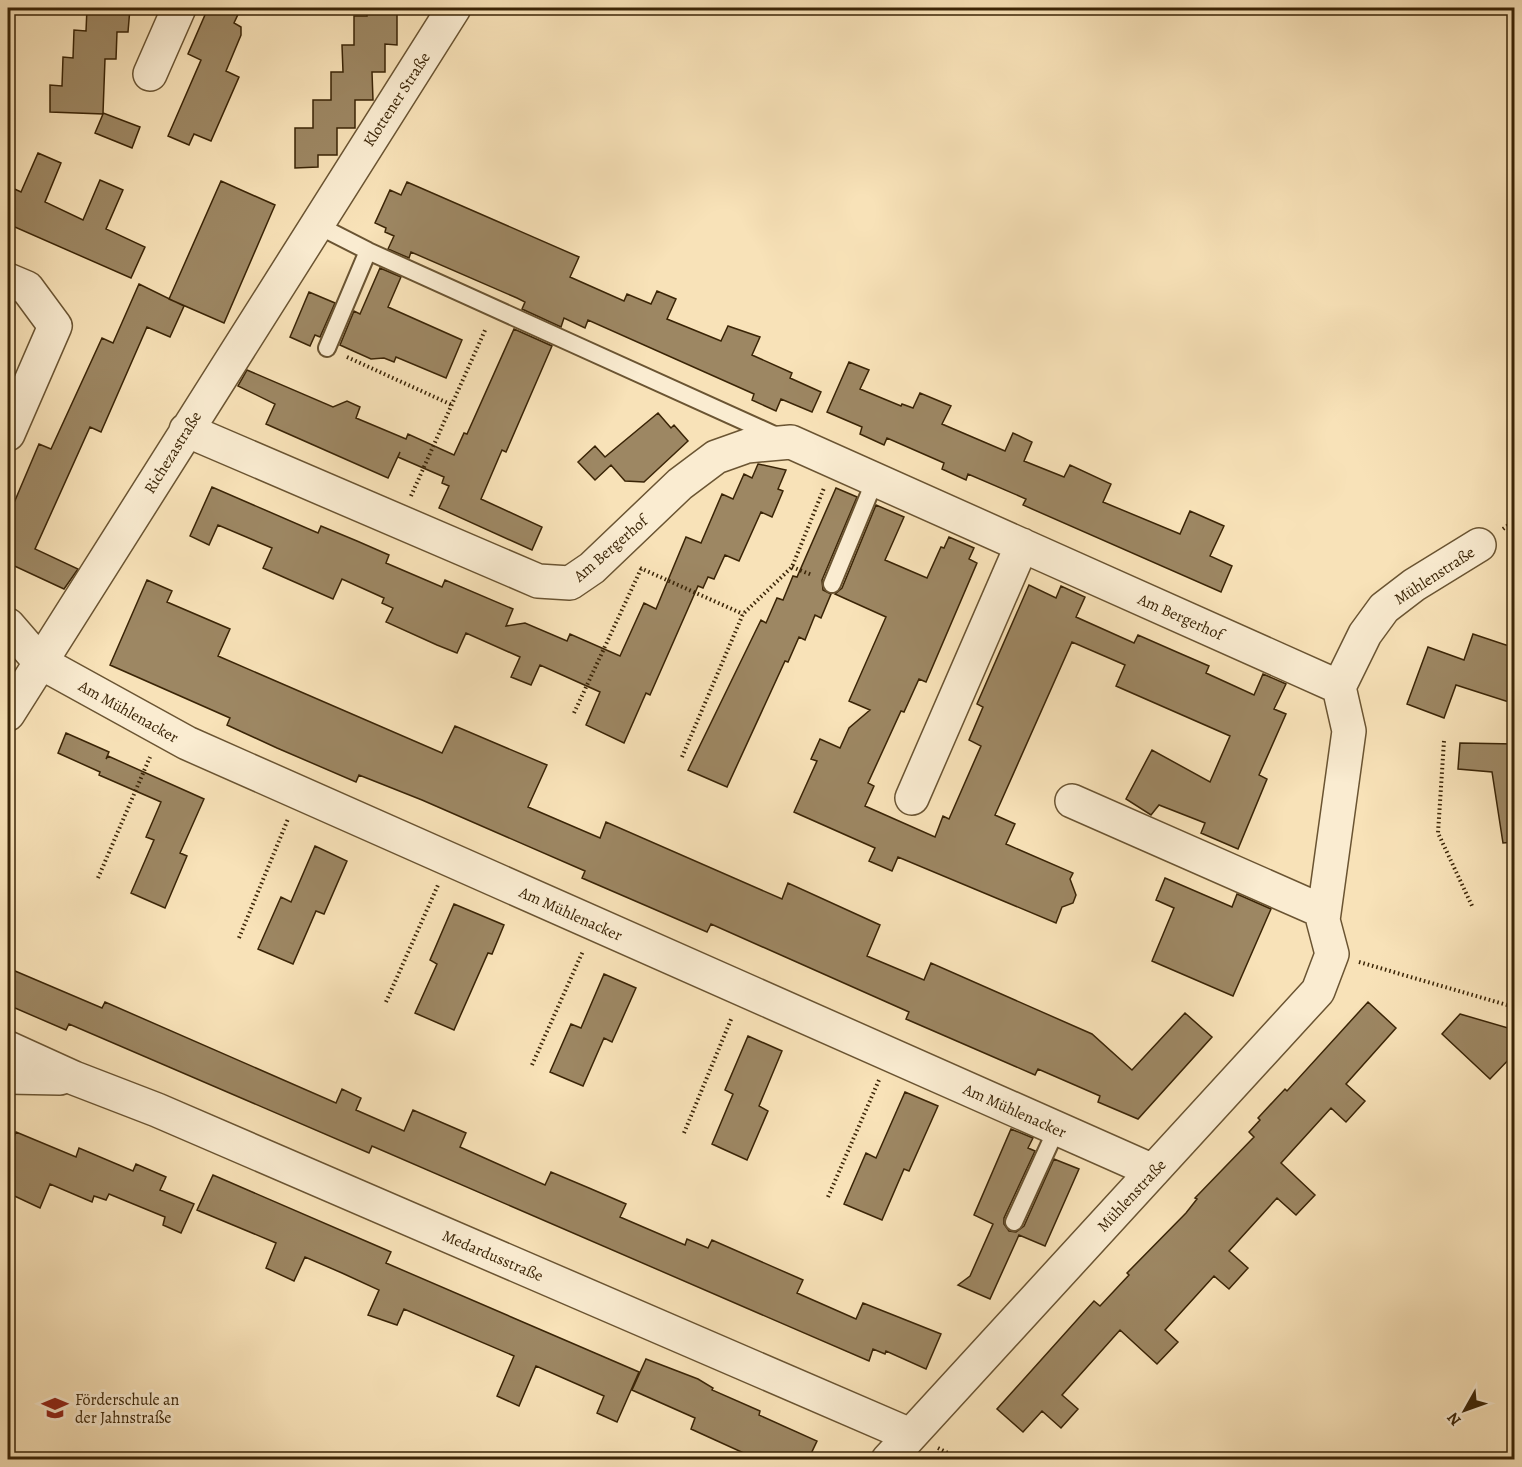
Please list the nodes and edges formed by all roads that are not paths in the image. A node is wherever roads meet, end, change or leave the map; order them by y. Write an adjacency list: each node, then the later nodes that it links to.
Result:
1 (179, 8): 3 (street)
2 (454, 8): 4 (street, Klottener Straße)
3 (150, 74)
4 (338, 191): 5 (street, Richezastraße)
5 (319, 226): 6 (lane); 9 (street, Richezastraße)
6 (368, 251): 8 (lane); 11 (lane)
7 (8, 280): 10 (street)
8 (327, 348)
9 (186, 430): 11 (street, Am Bergerhof); 17 (street, Richezastraße)
10 (8, 434)
11 (791, 442): 12 (street, Am Bergerhof)
12 (876, 480): 13 (street, Am Bergerhof); 15 (lane)
13 (1022, 545): 18 (street, Am Bergerhof); 20 (street)
14 (1479, 545): 18 (street, Mühlenstraße)
15 (832, 584)
16 (8, 625): 17 (street, Am Mühlenacker)
17 (40, 662): 19 (street, Richezastraße); 26 (street, Am Mühlenacker)
18 (1339, 687): 22 (street)
19 (8, 714)
20 (912, 798)
21 (1072, 801): 22 (street)
22 (1324, 912): 27 (street, Mühlenstraße)
23 (8, 1048): 25 (street, Medardusstraße)
24 (8, 1077): 25 (street, Medardusstraße)
25 (74, 1078): 29 (street, Medardusstraße)
26 (1057, 1128): 27 (street, Am Mühlenacker); 28 (lane)
27 (1153, 1171): 29 (street, Mühlenstraße)
28 (1014, 1222)
29 (910, 1436): 30 (street, Mühlenstraße)
30 (888, 1460)

